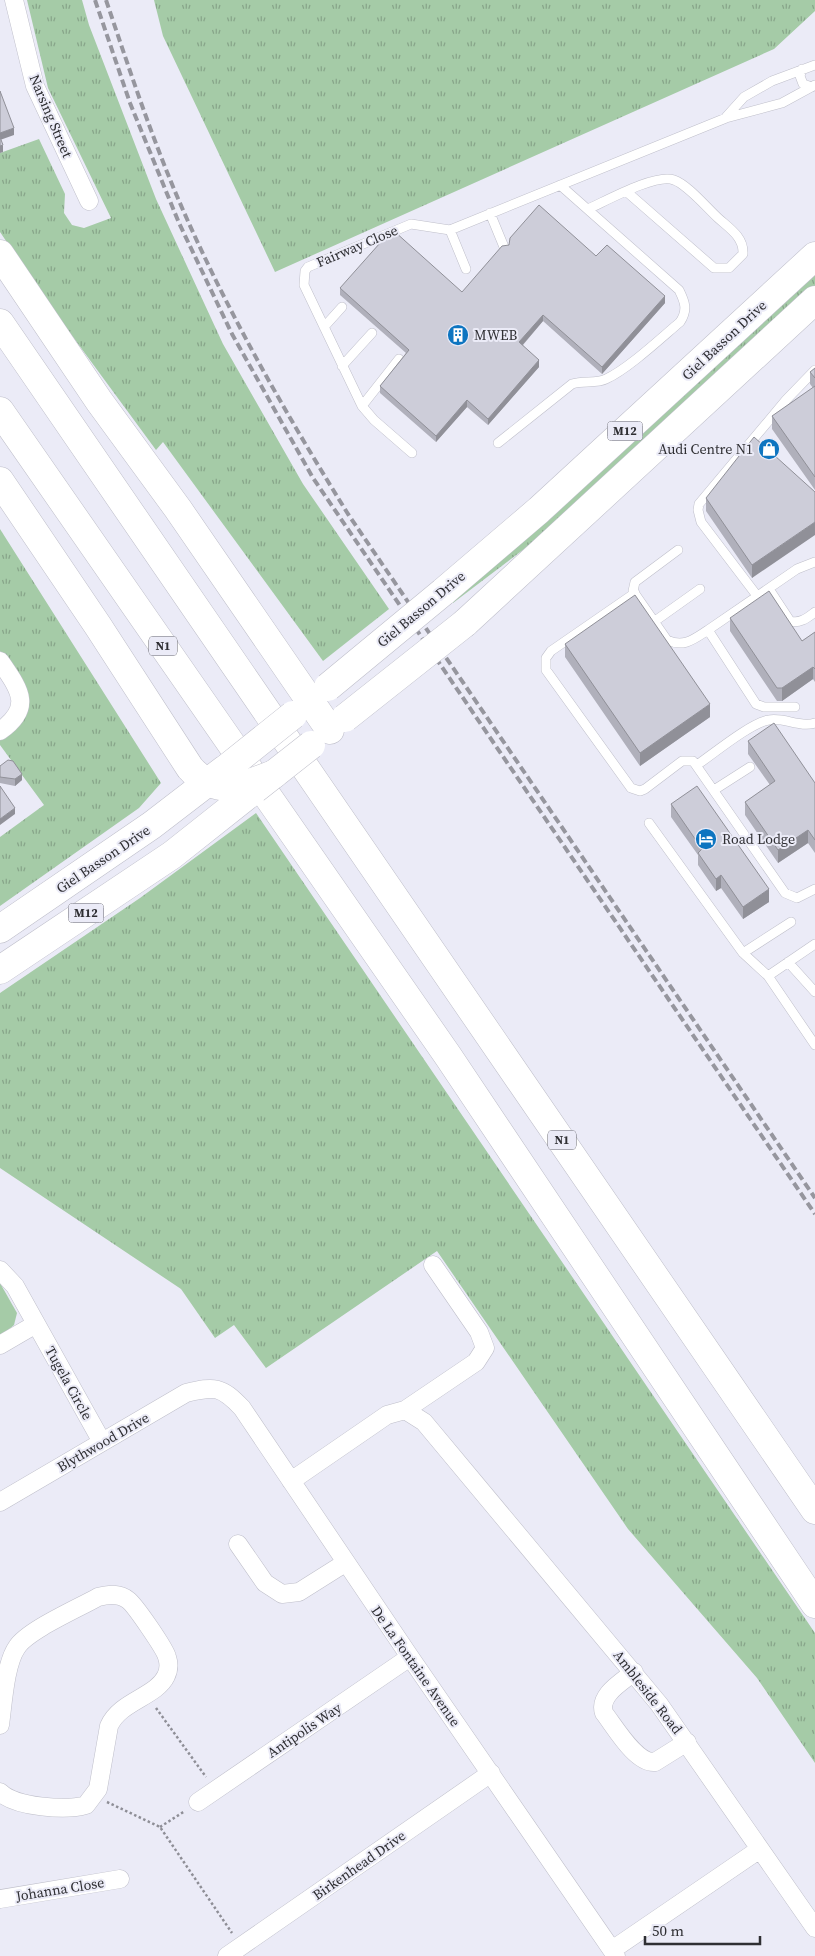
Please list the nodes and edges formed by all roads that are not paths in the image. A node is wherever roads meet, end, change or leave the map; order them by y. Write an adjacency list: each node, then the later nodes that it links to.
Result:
1 (14, 0): 8 (street, Narsing Street)
2 (815, 65): 3 (lane)
3 (802, 69): 4 (lane); 5 (lane)
4 (814, 86): 5 (lane)
5 (726, 118): 6 (lane)
6 (560, 185): 9 (lane); 10 (lane)
7 (627, 192): 7 (lane); 9 (lane)
8 (89, 201)
9 (588, 209): 26 (lane)
10 (490, 213): 11 (lane); 12 (lane)
11 (450, 230): 15 (lane); 19 (lane, Fairway Close)
12 (504, 247)
13 (0, 254): 39 (main road)
14 (815, 256): 39 (main road, Giel Basson Drive / M12, bridge)
15 (466, 269)
16 (815, 300): 43 (main road, M12, bridge)
17 (342, 307): 19 (lane)
18 (0, 323): 68 (main road, N1)
19 (324, 326): 22 (lane, Fairway Close)
20 (372, 333): 22 (lane)
21 (400, 358): 24 (lane)
22 (342, 366): 24 (lane, Fairway Close)
23 (815, 370): 34 (lane)
24 (362, 406): 27 (lane, Fairway Close)
25 (0, 411): 71 (main road, N1)
26 (498, 443)
27 (412, 453)
28 (0, 480): 46 (main road)
29 (678, 550): 33 (lane)
30 (815, 562): 32 (lane)
31 (700, 589): 36 (lane)
32 (768, 589): 34 (lane); 35 (lane)
33 (635, 593): 36 (lane); 44 (lane)
34 (758, 597): 37 (lane)
35 (815, 612)
36 (654, 621): 37 (lane)
37 (708, 630): 40 (lane)
38 (0, 662): 42 (street)
39 (310, 701): 43 (main road); 46 (main road, Giel Basson Drive / M12, bridge)
40 (795, 707)
41 (815, 724): 44 (lane)
42 (0, 731)
43 (328, 731): 46 (main road, M12, bridge)
44 (697, 765): 47 (lane)
45 (750, 767): 47 (lane)
46 (232, 782): 51 (main road, Giel Basson Drive / M12); 55 (main road, Giel Basson Drive / M12)
47 (714, 790): 49 (lane)
48 (649, 824): 53 (lane)
49 (815, 889)
50 (791, 922): 53 (lane)
51 (0, 929)
52 (815, 944): 54 (lane)
53 (743, 953): 56 (lane)
54 (788, 962): 56 (lane); 57 (lane)
55 (0, 970)
56 (768, 976): 58 (lane)
57 (815, 992)
58 (815, 1045)
59 (433, 1265): 64 (street)
60 (0, 1270): 61 (street, Tugela Circle)
61 (36, 1324): 62 (street); 65 (street, Tugela Circle)
62 (0, 1344)
63 (208, 1387): 65 (street, Blythwood Drive); 66 (street, De La Fontaine Avenue)
64 (405, 1410): 66 (street); 74 (street, Ambleside Road)
65 (102, 1442): 67 (street, Blythwood Drive)
66 (291, 1481): 70 (street, De La Fontaine Avenue)
67 (0, 1502)
68 (815, 1510)
69 (238, 1544): 70 (street)
70 (345, 1563): 73 (street, De La Fontaine Avenue)
71 (815, 1604)
72 (5, 1657): 75 (street); 78 (street)
73 (410, 1657): 77 (street, De La Fontaine Avenue); 79 (street, Antipolis Way)
74 (634, 1672): 76 (street, Ambleside Road); 76 (street)
75 (0, 1725)
76 (688, 1742): 80 (street, Ambleside Road)
77 (491, 1773): 84 (street, Birkenhead Drive); 85 (street, De La Fontaine Avenue)
78 (0, 1792)
79 (198, 1802)
80 (760, 1849): 83 (street, Ambleside Road); 85 (street)
81 (120, 1880): 82 (street, Johanna Close)
82 (0, 1898)
83 (815, 1928)
84 (238, 1953)
85 (614, 1953)

